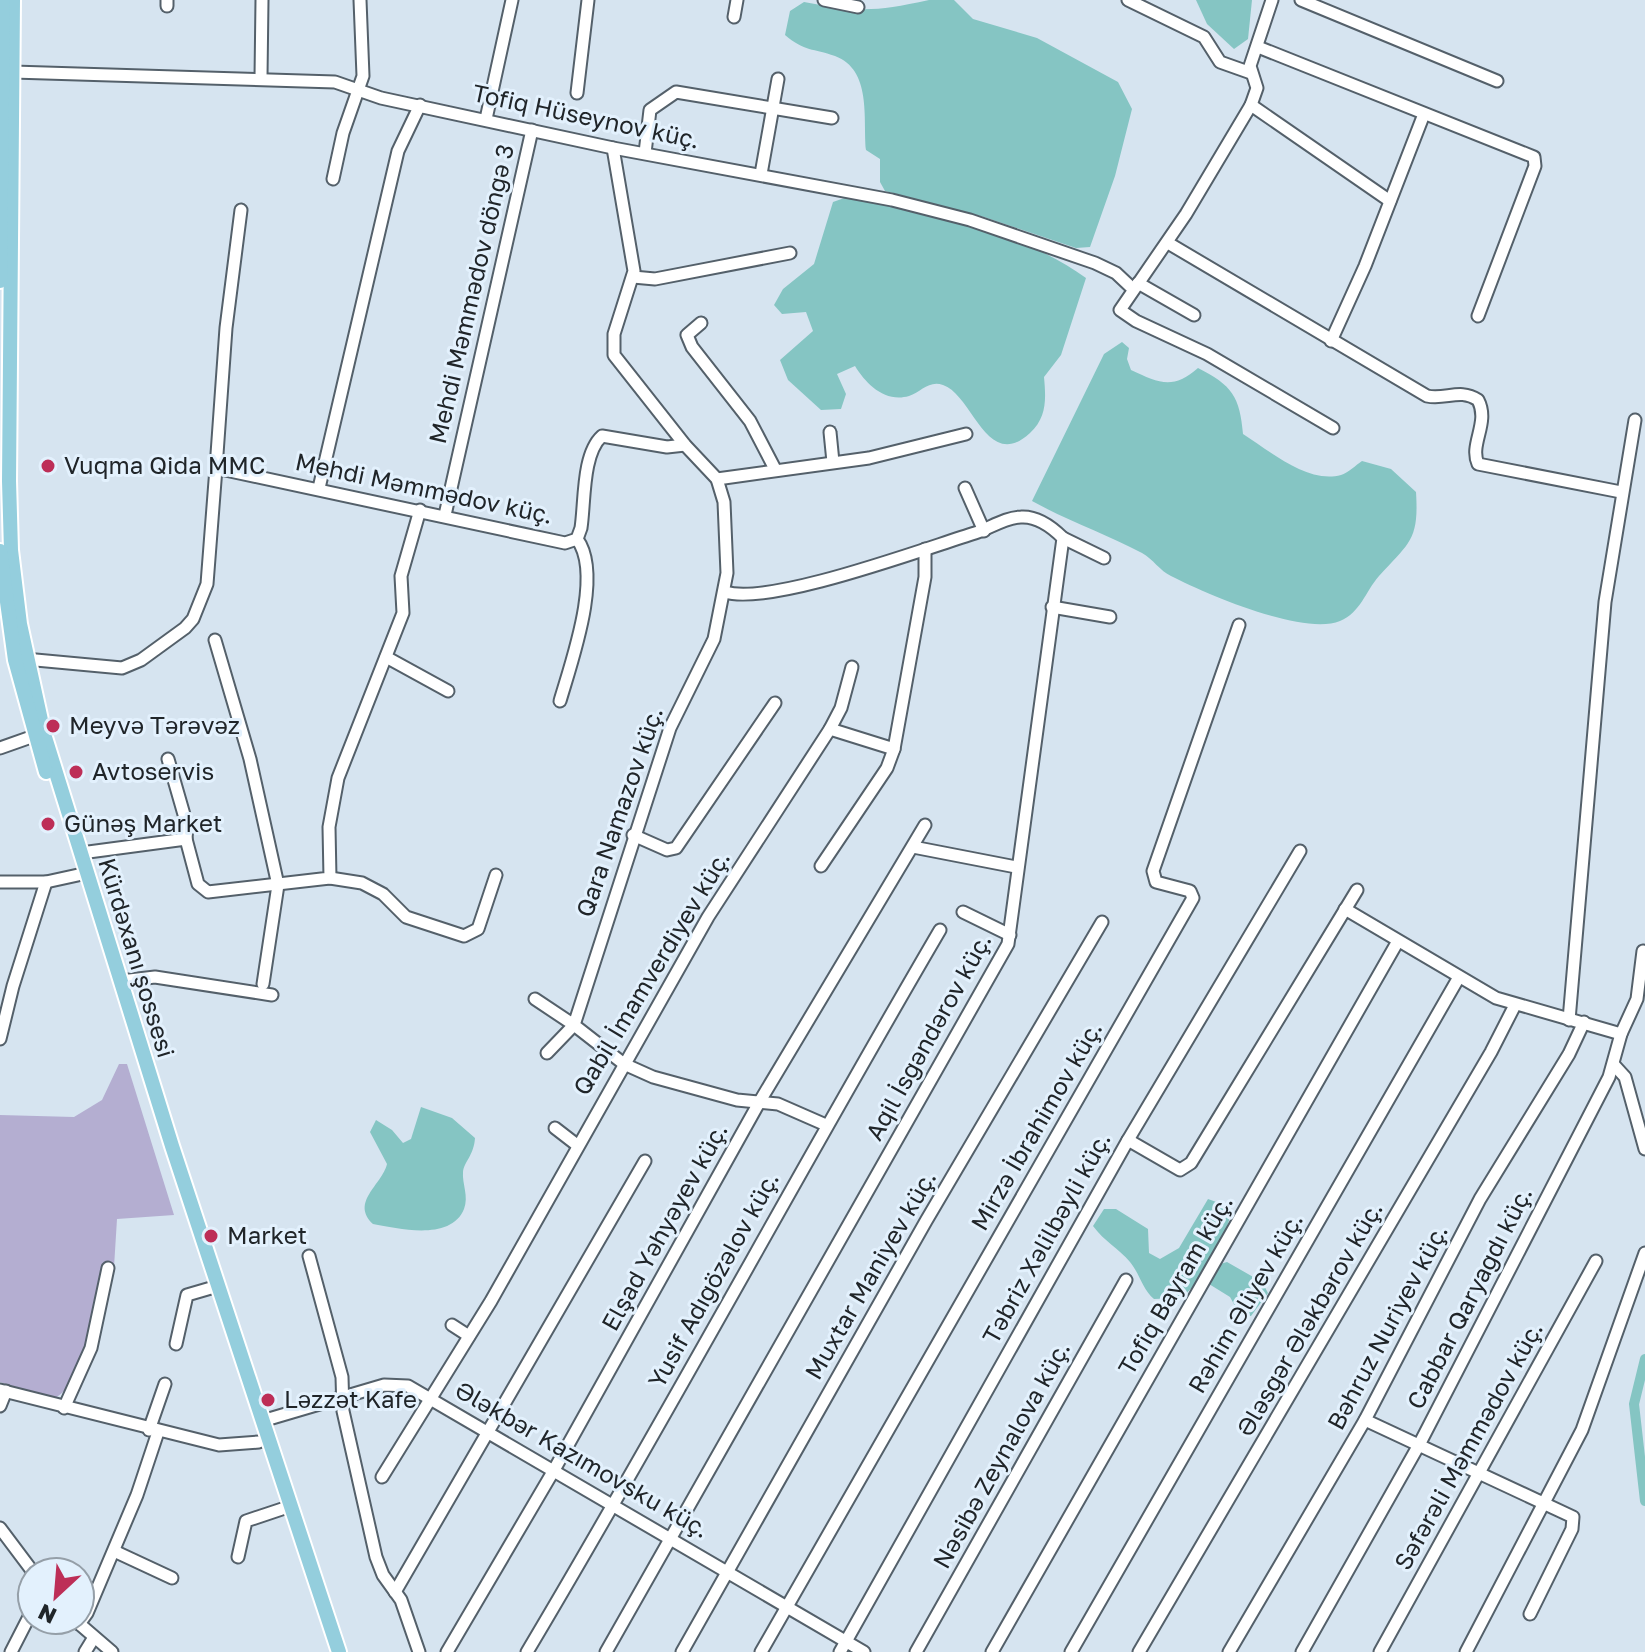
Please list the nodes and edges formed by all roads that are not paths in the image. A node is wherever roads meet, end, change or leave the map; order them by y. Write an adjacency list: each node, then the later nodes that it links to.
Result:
1 (3, 0): 38 (main road)
2 (13, 0): 15 (main road, Kürdəxanı şossesi)
3 (262, 0): 17 (street)
4 (360, 0): 20 (street)
5 (512, 0): 27 (street)
6 (588, 0): 21 (street)
7 (737, 0): 13 (street)
8 (824, 0): 12 (street)
9 (1128, 0): 16 (street)
10 (1272, 0): 14 (street)
11 (1301, 0): 19 (street)
12 (858, 7)
13 (734, 17)
14 (1258, 47): 16 (street); 25 (street)
15 (13, 72): 17 (street, Tofiq Hüseynov küç.); 70 (main road, Kürdəxanı şossesi)
16 (1251, 73): 23 (street)
17 (261, 77): 20 (street, Tofiq Hüseynov küç.)
18 (778, 79): 24 (street)
19 (1497, 81)
20 (357, 90): 22 (street, Tofiq Hüseynov küç.); 32 (street)
21 (577, 93)
22 (420, 105): 27 (street, Tofiq Hüseynov küç.); 53 (street)
23 (1251, 105): 33 (street); 35 (street)
24 (773, 107): 26 (street); 30 (street); 31 (street)
25 (1424, 114): 33 (street); 41 (street)
26 (832, 118)
27 (486, 119): 28 (street, Tofiq Hüseynov küç.)
28 (532, 130): 29 (street, Tofiq Hüseynov küç.); 57 (street, Mehdi Məmmədov döngə 3)
29 (613, 148): 30 (street, Tofiq Hüseynov küç.); 37 (street)
30 (645, 153): 31 (street, Tofiq Hüseynov küç.)
31 (761, 174): 39 (street, Tofiq Hüseynov küç.)
32 (333, 179)
33 (1390, 201): 43 (street)
34 (241, 210): 50 (street)
35 (1168, 243): 39 (street); 43 (street)
36 (790, 253): 37 (street)
37 (633, 277): 48 (street)
38 (0, 281)
39 (1135, 286): 40 (street, Tofiq Hüseynov küç.); 45 (street)
40 (1194, 315)
41 (1478, 316)
42 (701, 323): 51 (street)
43 (1331, 341): 55 (street)
44 (1635, 420): 55 (street)
45 (1333, 428)
46 (830, 432): 49 (street)
47 (966, 434): 49 (street)
48 (685, 445): 52 (street); 60 (street, Mehdi Məmmədov küç.)
49 (833, 462): 51 (street)
50 (216, 468): 53 (street, Mehdi Məmmədov küç.); 70 (street)
51 (775, 469): 52 (street)
52 (717, 479): 64 (street, Qara Namazov küç.)
53 (319, 488): 56 (street, Mehdi Məmmədov küç.)
54 (965, 488): 58 (street)
55 (1621, 492): 108 (street)
56 (420, 510): 57 (street, Mehdi Məmmədov küç.); 69 (street)
57 (445, 515): 60 (street, Mehdi Məmmədov küç.)
58 (984, 531): 59 (street); 61 (street)
59 (1063, 538): 63 (street); 65 (street, Aqil İsgəndərov küç.)
60 (577, 539): 73 (street)
61 (925, 549): 64 (street); 78 (street)
62 (0, 551): 76 (main road, Kürdəxanı şossesi)
63 (1104, 558)
64 (725, 592): 81 (street, Qara Namazov küç.)
65 (1052, 607): 66 (street); 87 (street, Aqil İsgəndərov küç.)
66 (1110, 617)
67 (1239, 625): 160 (street, Mirzə İbrahimov küç.)
68 (215, 640): 93 (street)
69 (386, 657): 72 (street); 90 (street)
70 (25, 659): 76 (main road, Kürdəxanı şossesi)
71 (852, 667): 75 (street, Qabil İmamverdiyev küç.)
72 (448, 691)
73 (560, 701)
74 (775, 703): 81 (street)
75 (830, 729): 78 (street); 114 (street, Qabil İmamverdiyev küç.)
76 (39, 735): 77 (street); 85 (main road, Kürdəxanı şossesi); 88 (main road, Kürdəxanı şossesi)
77 (0, 748)
78 (894, 749): 86 (street)
79 (168, 759): 82 (street)
80 (925, 825): 83 (street, Elşad Yəhyəyev küç.)
81 (633, 835): 110 (street, Qara Namazov küç.)
82 (186, 839): 85 (street); 93 (street)
83 (913, 847): 87 (street); 116 (street, Elşad Yəhyəyev küç.)
84 (1300, 851): 119 (street, Təbriz Xəlilbəyli küç.)
85 (81, 853): 103 (main road, Kürdəxanı şossesi)
86 (821, 866)
87 (1016, 867): 99 (street, Aqil İsgəndərov küç.)
88 (78, 875): 92 (street); 121 (main road, Kürdəxanı şossesi)
89 (496, 875): 90 (street)
90 (330, 878): 93 (street)
91 (0, 882): 92 (street)
92 (46, 882): 112 (street)
93 (278, 885): 104 (street)
94 (1357, 890): 95 (street)
95 (1345, 909): 100 (street); 119 (street)
96 (963, 912): 99 (street)
97 (1102, 922): 156 (street, Muxtar Maniyev küç.)
98 (940, 930): 117 (street, Yusif Adığözəlov küç.)
99 (1010, 935): 152 (street, Aqil İsgəndərov küç.)
100 (1398, 941): 102 (street); 177 (street, Tofiq Bayram küç.)
101 (1643, 951): 111 (street, Cabbar Qaryağdı küç.)
102 (1459, 977): 107 (street); 178 (street, Rəhim Əliyev küç.)
103 (121, 981): 105 (street); 121 (main road, Kürdəxanı şossesi)
104 (263, 984)
105 (272, 995)
106 (535, 999): 110 (street)
107 (1515, 1005): 108 (street); 179 (street, Ələsgər Ələkbərov küç.)
108 (1569, 1020): 109 (street)
109 (1584, 1022): 111 (street); 139 (street, Bəhruz Nuriyev küç.)
110 (574, 1025): 113 (street); 114 (street)
111 (1621, 1034): 115 (street, Cabbar Qaryağdı küç.)
112 (0, 1039)
113 (547, 1053)
114 (624, 1064): 116 (street); 120 (street, Qabil İmamverdiyev küç.)
115 (1614, 1065): 122 (street); 144 (street, Cabbar Qaryağdı küç.)
116 (760, 1101): 117 (street); 145 (street, Elşad Yəhyəyev küç.)
117 (826, 1125): 148 (street, Yusif Adığözəlov küç.)
118 (555, 1128): 120 (street)
119 (1128, 1140): 164 (street, Təbriz Xəlilbəyli küç.)
120 (577, 1145): 131 (street, Qabil İmamverdiyev küç.)
121 (167, 1147): 129 (main road, Kürdəxanı şossesi); 140 (main road, Kürdəxanı şossesi)
122 (1645, 1149)
123 (645, 1161): 142 (street)
124 (1645, 1253): 149 (street)
125 (309, 1256): 135 (street)
126 (1596, 1261): 146 (street, Səfərəli Məmmədov küç.)
127 (108, 1268): 138 (street)
128 (1126, 1280): 176 (street, Nəsibə Zeynalova küç.)
129 (211, 1288): 132 (street); 143 (main road, Kürdəxanı şossesi)
130 (452, 1325): 131 (street)
131 (469, 1336): 136 (street, Qabil İmamverdiyev küç.)
132 (176, 1344)
133 (165, 1384): 141 (street)
134 (3, 1391): 137 (street); 138 (street)
135 (342, 1395): 136 (street, Ələkbər Kazımovsku küç.); 140 (street, Ələkbər Kazımovsku küç.); 159 (street)
136 (430, 1396): 142 (street, Ələkbər Kazımovsku küç.); 147 (street, Qabil İmamverdiyev küç.)
137 (0, 1406)
138 (64, 1408): 141 (street)
139 (1365, 1420): 144 (street); 180 (street, Bəhruz Nuriyev küç.)
140 (262, 1421): 143 (main road, Kürdəxanı şossesi)
141 (154, 1431): 143 (street); 153 (street)
142 (489, 1431): 145 (street, Ələkbər Kazımovsku küç.); 159 (street)
143 (263, 1440): 150 (main road); 168 (main road)
144 (1420, 1443): 146 (street); 181 (street, Cabbar Qaryağdı küç.)
145 (554, 1470): 148 (street, Ələkbər Kazımovsku küç.); 170 (street, Elşad Yəhyəyev küç.)
146 (1480, 1474): 149 (street); 182 (street, Səfərəli Məmmədov küç.)
147 (382, 1477)
148 (615, 1505): 152 (street, Ələkbər Kazımovsku küç.); 171 (street, Yusif Adığözəlov küç.)
149 (1543, 1505): 161 (street); 183 (street)
150 (282, 1509): 155 (street); 167 (main road)
151 (0, 1528): 154 (street)
152 (672, 1539): 156 (street, Ələkbər Kazımovsku küç.); 172 (street, Aqil İsgəndərov küç.)
153 (114, 1551): 157 (street); 158 (street)
154 (21, 1556)
155 (238, 1557)
156 (730, 1572): 160 (street, Ələkbər Kazımovsku küç.); 173 (street, Muxtar Maniyev küç.)
157 (172, 1578)
158 (96, 1586)
159 (395, 1592): 169 (street)
160 (789, 1607): 164 (street, Ələkbər Kazımovsku küç.); 174 (street, Mirzə İbrahimov küç.)
161 (1530, 1614)
162 (90, 1636): 163 (street)
163 (93, 1639): 165 (street); 166 (street)
164 (843, 1647): 175 (street, Ələkbər Kazımovsku küç.)
165 (85, 1652)
166 (112, 1652)
167 (330, 1652)
168 (339, 1652)
169 (419, 1652)
170 (447, 1652)
171 (527, 1652)
172 (606, 1652)
173 (682, 1652)
174 (761, 1652)
175 (864, 1652)
176 (916, 1652)
177 (992, 1652)
178 (1071, 1652)
179 (1139, 1652)
180 (1229, 1652)
181 (1302, 1652)
182 (1380, 1652)
183 (1466, 1652)

